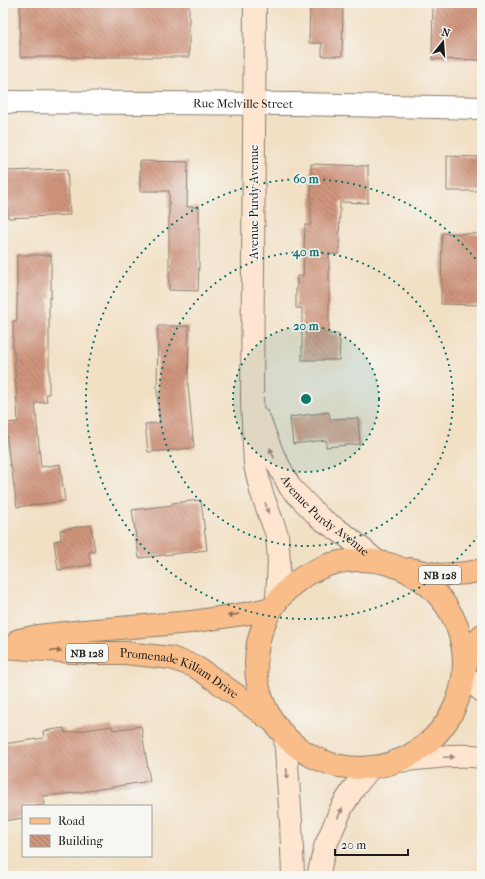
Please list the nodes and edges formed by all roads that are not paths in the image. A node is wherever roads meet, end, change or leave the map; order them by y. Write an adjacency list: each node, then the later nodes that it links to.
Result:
1 (255, 3): 3 (street, Avenue Purdy Avenue)
2 (3, 102): 3 (street, Rue Melville Street)
3 (254, 104): 4 (street, Rue Melville Street); 5 (street, Avenue Purdy Avenue)
4 (482, 108)
5 (252, 400): 6 (street, Avenue Purdy Avenue, one-way to 5); 9 (street, Avenue Purdy Avenue, one-way to 9)
6 (375, 560): 7 (main road); 9 (main road)
7 (398, 566): 8 (main road, NB 128); 13 (main road)
8 (482, 570)
9 (274, 604): 11 (main road, NB 128, one-way to 11); 15 (main road)
10 (482, 635): 13 (main road)
11 (3, 644)
12 (3, 647): 15 (main road, Promenade Killam Drive / NB 128, one-way to 15)
13 (464, 670): 14 (street); 17 (main road, Promenade Killam Drive)
14 (482, 691)
15 (279, 729): 18 (main road, Promenade Killam Drive); 19 (street, one-way to 19)
16 (482, 757): 17 (street, one-way to 16)
17 (396, 762): 18 (main road, Promenade Killam Drive)
18 (371, 767): 20 (street, one-way to 18)
19 (292, 876)
20 (318, 876)

